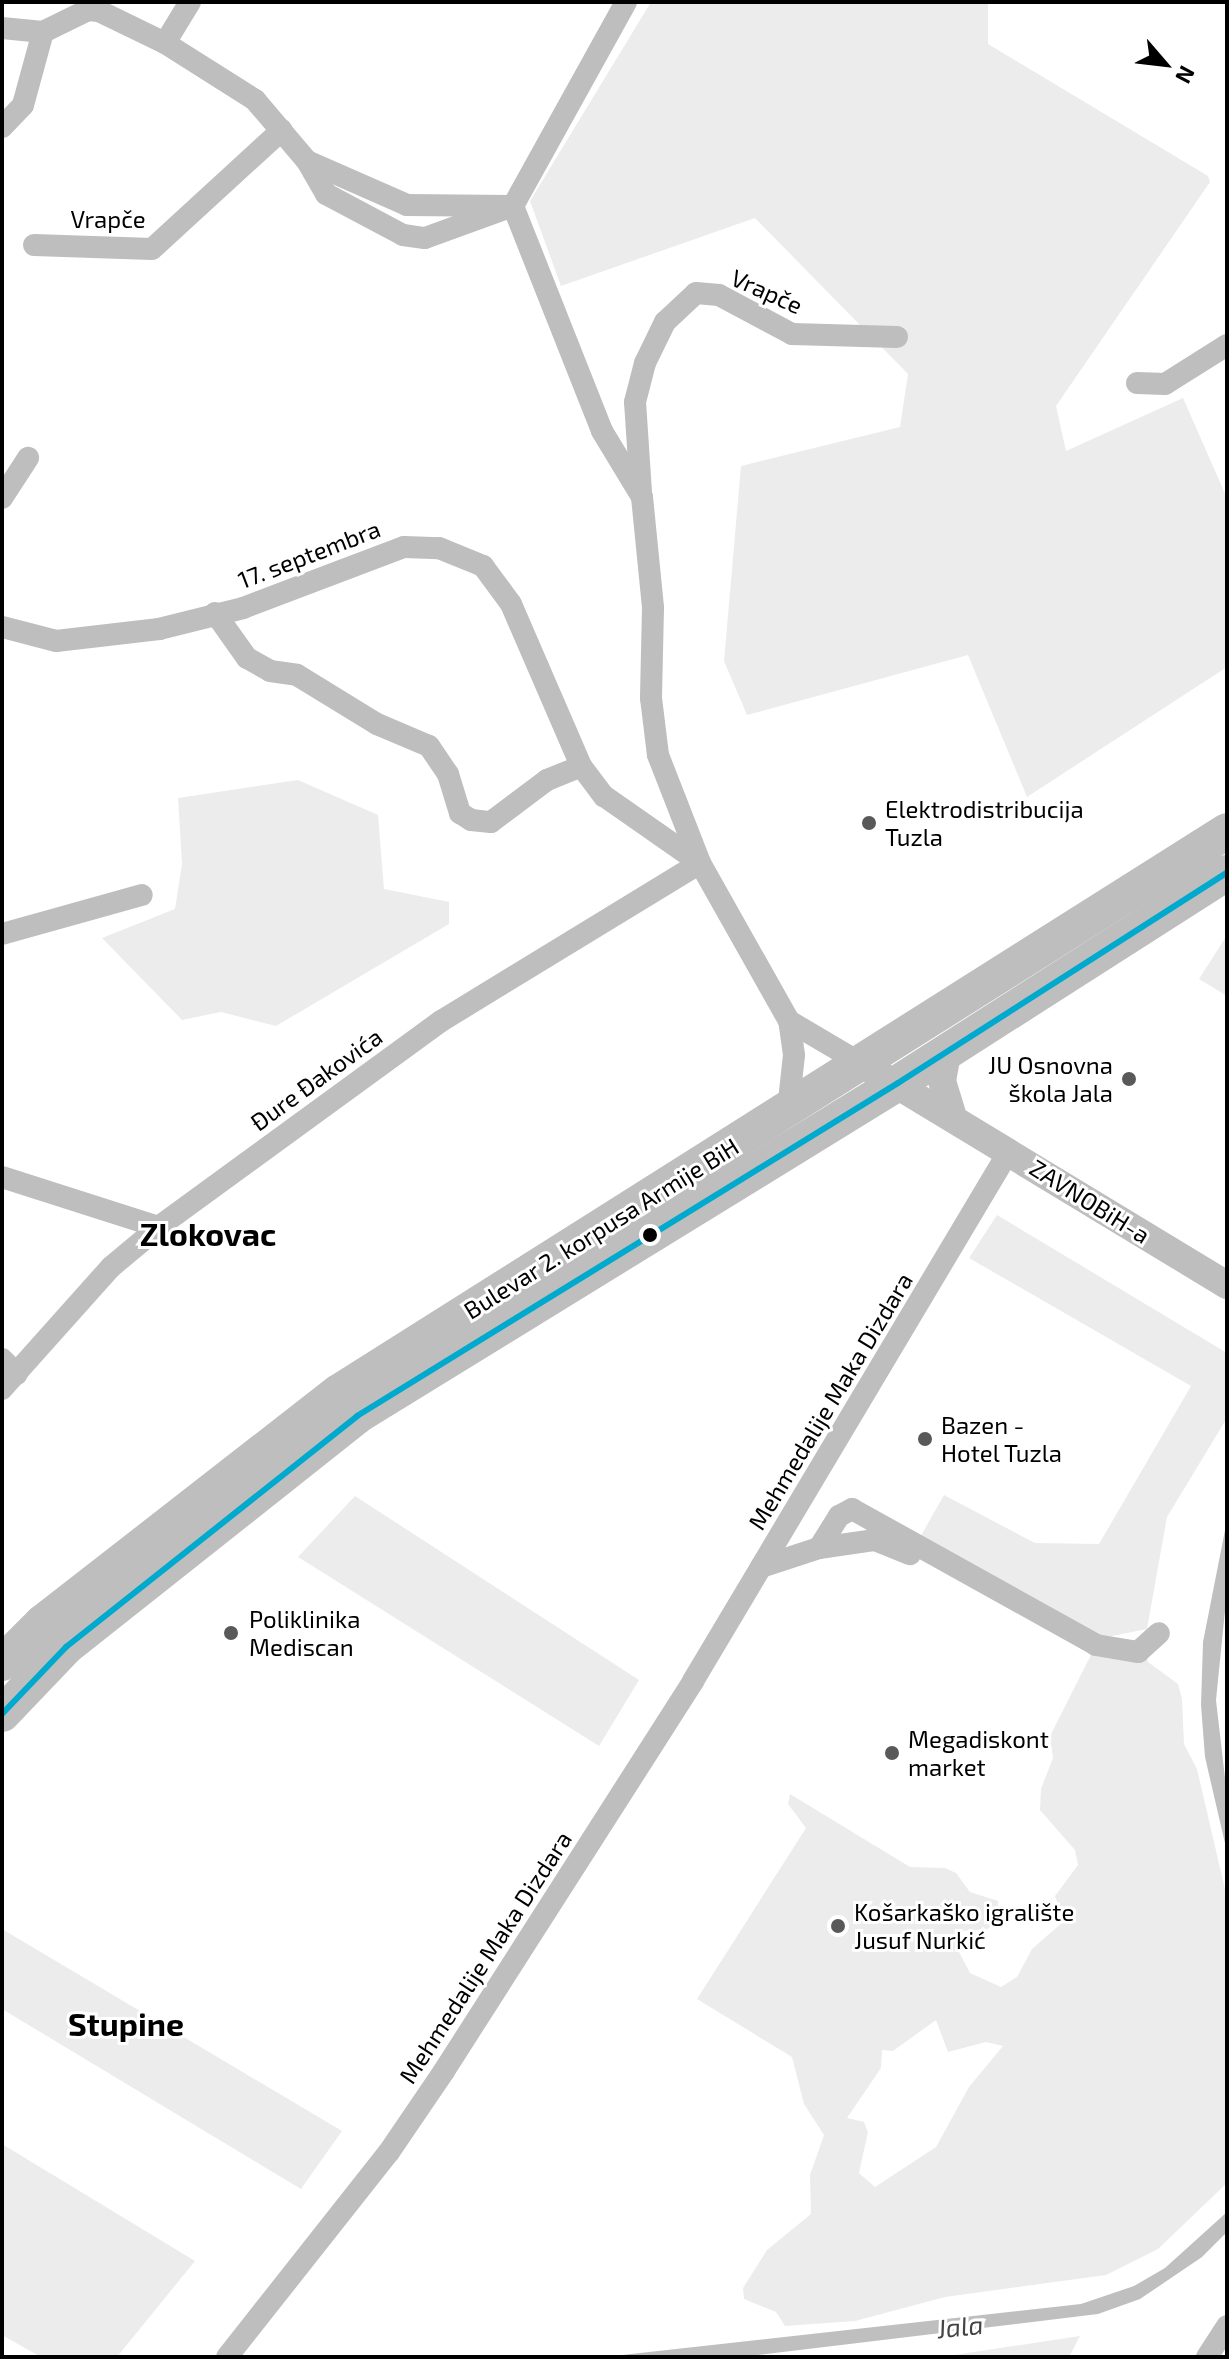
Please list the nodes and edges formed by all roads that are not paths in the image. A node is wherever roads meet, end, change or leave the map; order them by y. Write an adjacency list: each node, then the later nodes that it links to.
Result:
1 (190, 2): 5 (street)
2 (626, 2): 9 (street)
3 (2, 28): 4 (street)
4 (43, 32): 5 (street); 6 (street)
5 (165, 43): 7 (street)
6 (2, 127)
7 (282, 130): 8 (street); 10 (street, Vrapče)
8 (307, 161): 9 (street); 9 (street)
9 (513, 206): 15 (street, Vrapče)
10 (34, 245)
11 (897, 337): 15 (street, Vrapče)
12 (1227, 345): 13 (street)
13 (1137, 383)
14 (28, 458): 16 (street)
15 (642, 497): 21 (street, Vrapče)
16 (2, 498)
17 (215, 613): 18 (street, 17. septembra); 19 (street, 17. septembra); 19 (street, 17. septembra)
18 (2, 627)
19 (581, 766): 21 (street, 17. septembra)
20 (1227, 831): 27 (main road, Bulevar 2. korpusa Armije BiH)
21 (700, 863): 25 (street, 17. septembra); 33 (street, Đure Đakovića)
22 (1227, 873): 26 (main road, Bulevar 2. korpusa Armije BiH)
23 (142, 895): 24 (street)
24 (2, 934)
25 (789, 1021): 27 (street); 29 (street)
26 (947, 1053): 28 (main road, Bulevar 2. korpusa Armije BiH); 30 (street)
27 (862, 1064): 28 (street); 29 (main road, Bulevar 2. korpusa Armije BiH)
28 (898, 1083): 30 (street); 41 (main road, Bulevar 2. korpusa Armije BiH)
29 (788, 1110): 40 (main road, Bulevar 2. korpusa Armije BiH)
30 (953, 1117): 31 (street, ZAVNOBiH-a)
31 (1009, 1151): 34 (street, ZAVNOBiH-a); 37 (street, Mehmedalije Maka Dizdara)
32 (2, 1177): 33 (street)
33 (159, 1227): 35 (street, Đure Đakovića)
34 (1227, 1285)
35 (7, 1374)
36 (819, 1548): 37 (street, Mehmedalije Maka Dizdara); 38 (street); 39 (street, Mehmedalije Maka Dizdara)
37 (761, 1567): 42 (street, Mehmedalije Maka Dizdara)
38 (1159, 1633)
39 (1077, 1650)
40 (2, 1663)
41 (2, 1714)
42 (227, 2357)

